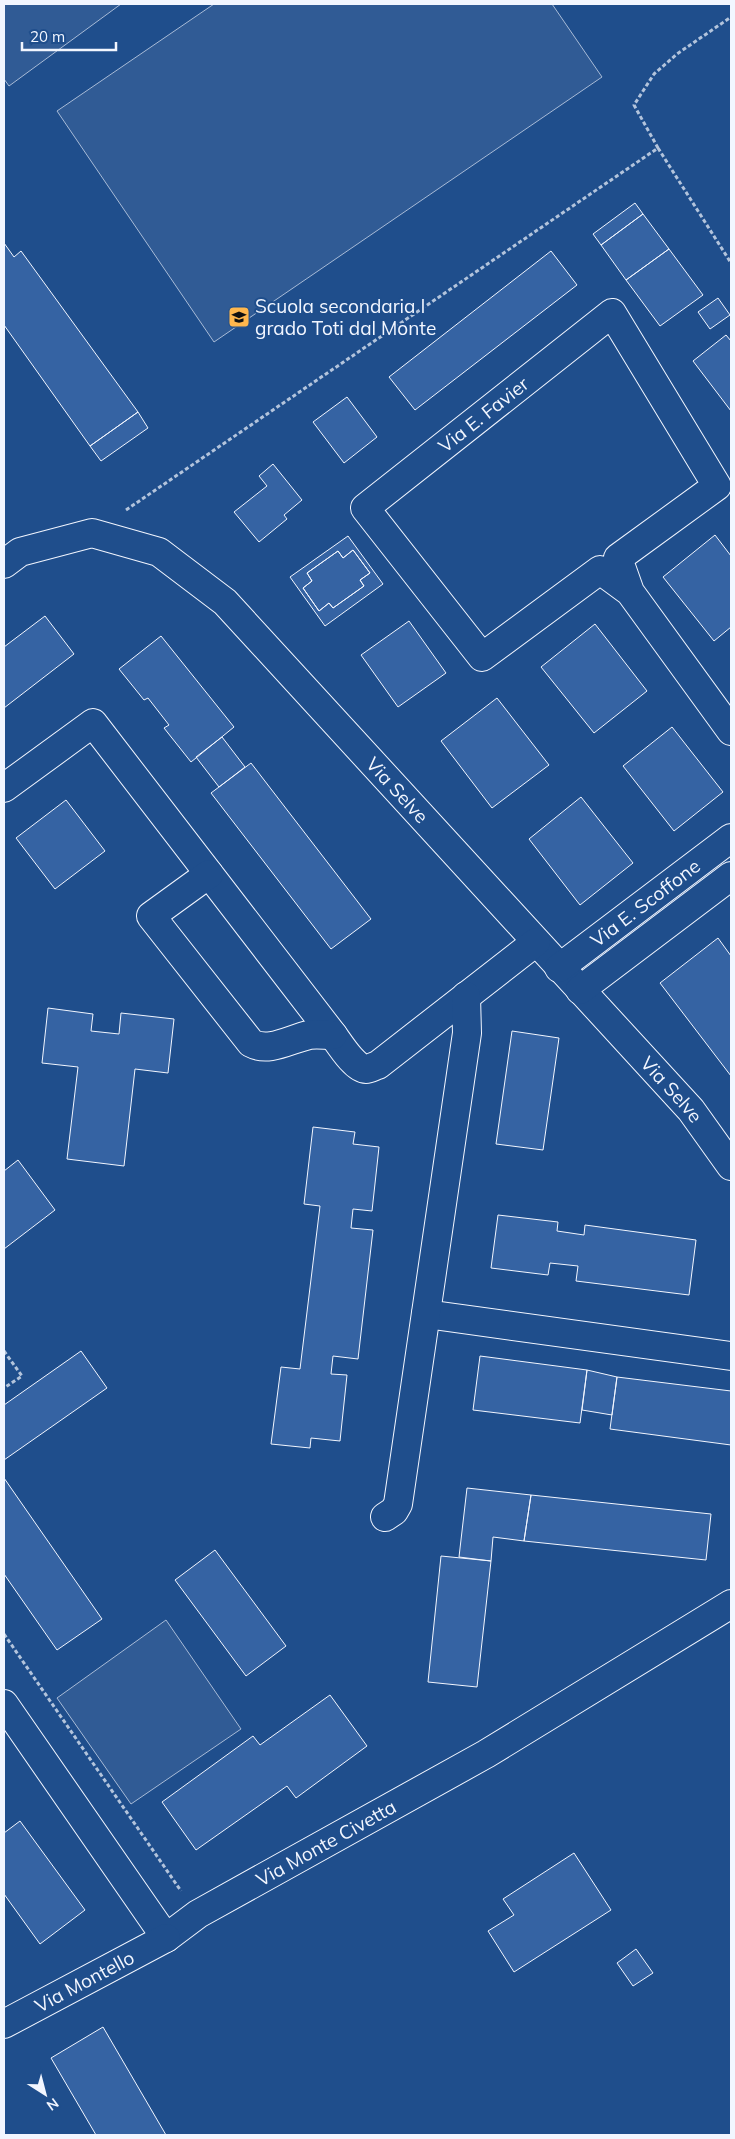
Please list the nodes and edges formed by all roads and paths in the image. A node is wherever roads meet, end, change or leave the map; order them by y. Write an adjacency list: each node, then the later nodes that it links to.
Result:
1 (731, 17): 2 (path)
2 (658, 148): 3 (path); 4 (path)
3 (731, 263)
4 (92, 533): 5 (street); 12 (street, Via Selve)
5 (4, 564)
6 (630, 592): 6 (street, Via E. Favier); 7 (street, Via E. Favier)
7 (731, 732)
8 (4, 788): 10 (street)
9 (731, 838): 13 (street, Via E. Scoffone)
10 (209, 874): 16 (street); 16 (street)
11 (731, 876): 14 (street, Via E. Scoffone)
12 (536, 942): 13 (street, Via Selve); 15 (street)
13 (559, 968): 14 (street, Via Selve)
14 (580, 990): 17 (street, Via Selve)
15 (466, 996): 16 (street); 18 (street)
16 (333, 1035)
17 (731, 1166)
18 (426, 1314): 20 (street); 22 (street)
19 (4, 1351): 21 (path)
20 (731, 1356)
21 (4, 1388)
22 (385, 1517)
23 (731, 1604): 26 (street, Via Monte Civetta)
24 (4, 1634): 26 (path)
25 (4, 1704): 27 (street)
26 (198, 1914): 27 (street, Via Monte Civetta)
27 (166, 1938): 28 (street, Via Montello)
28 (4, 2024)

